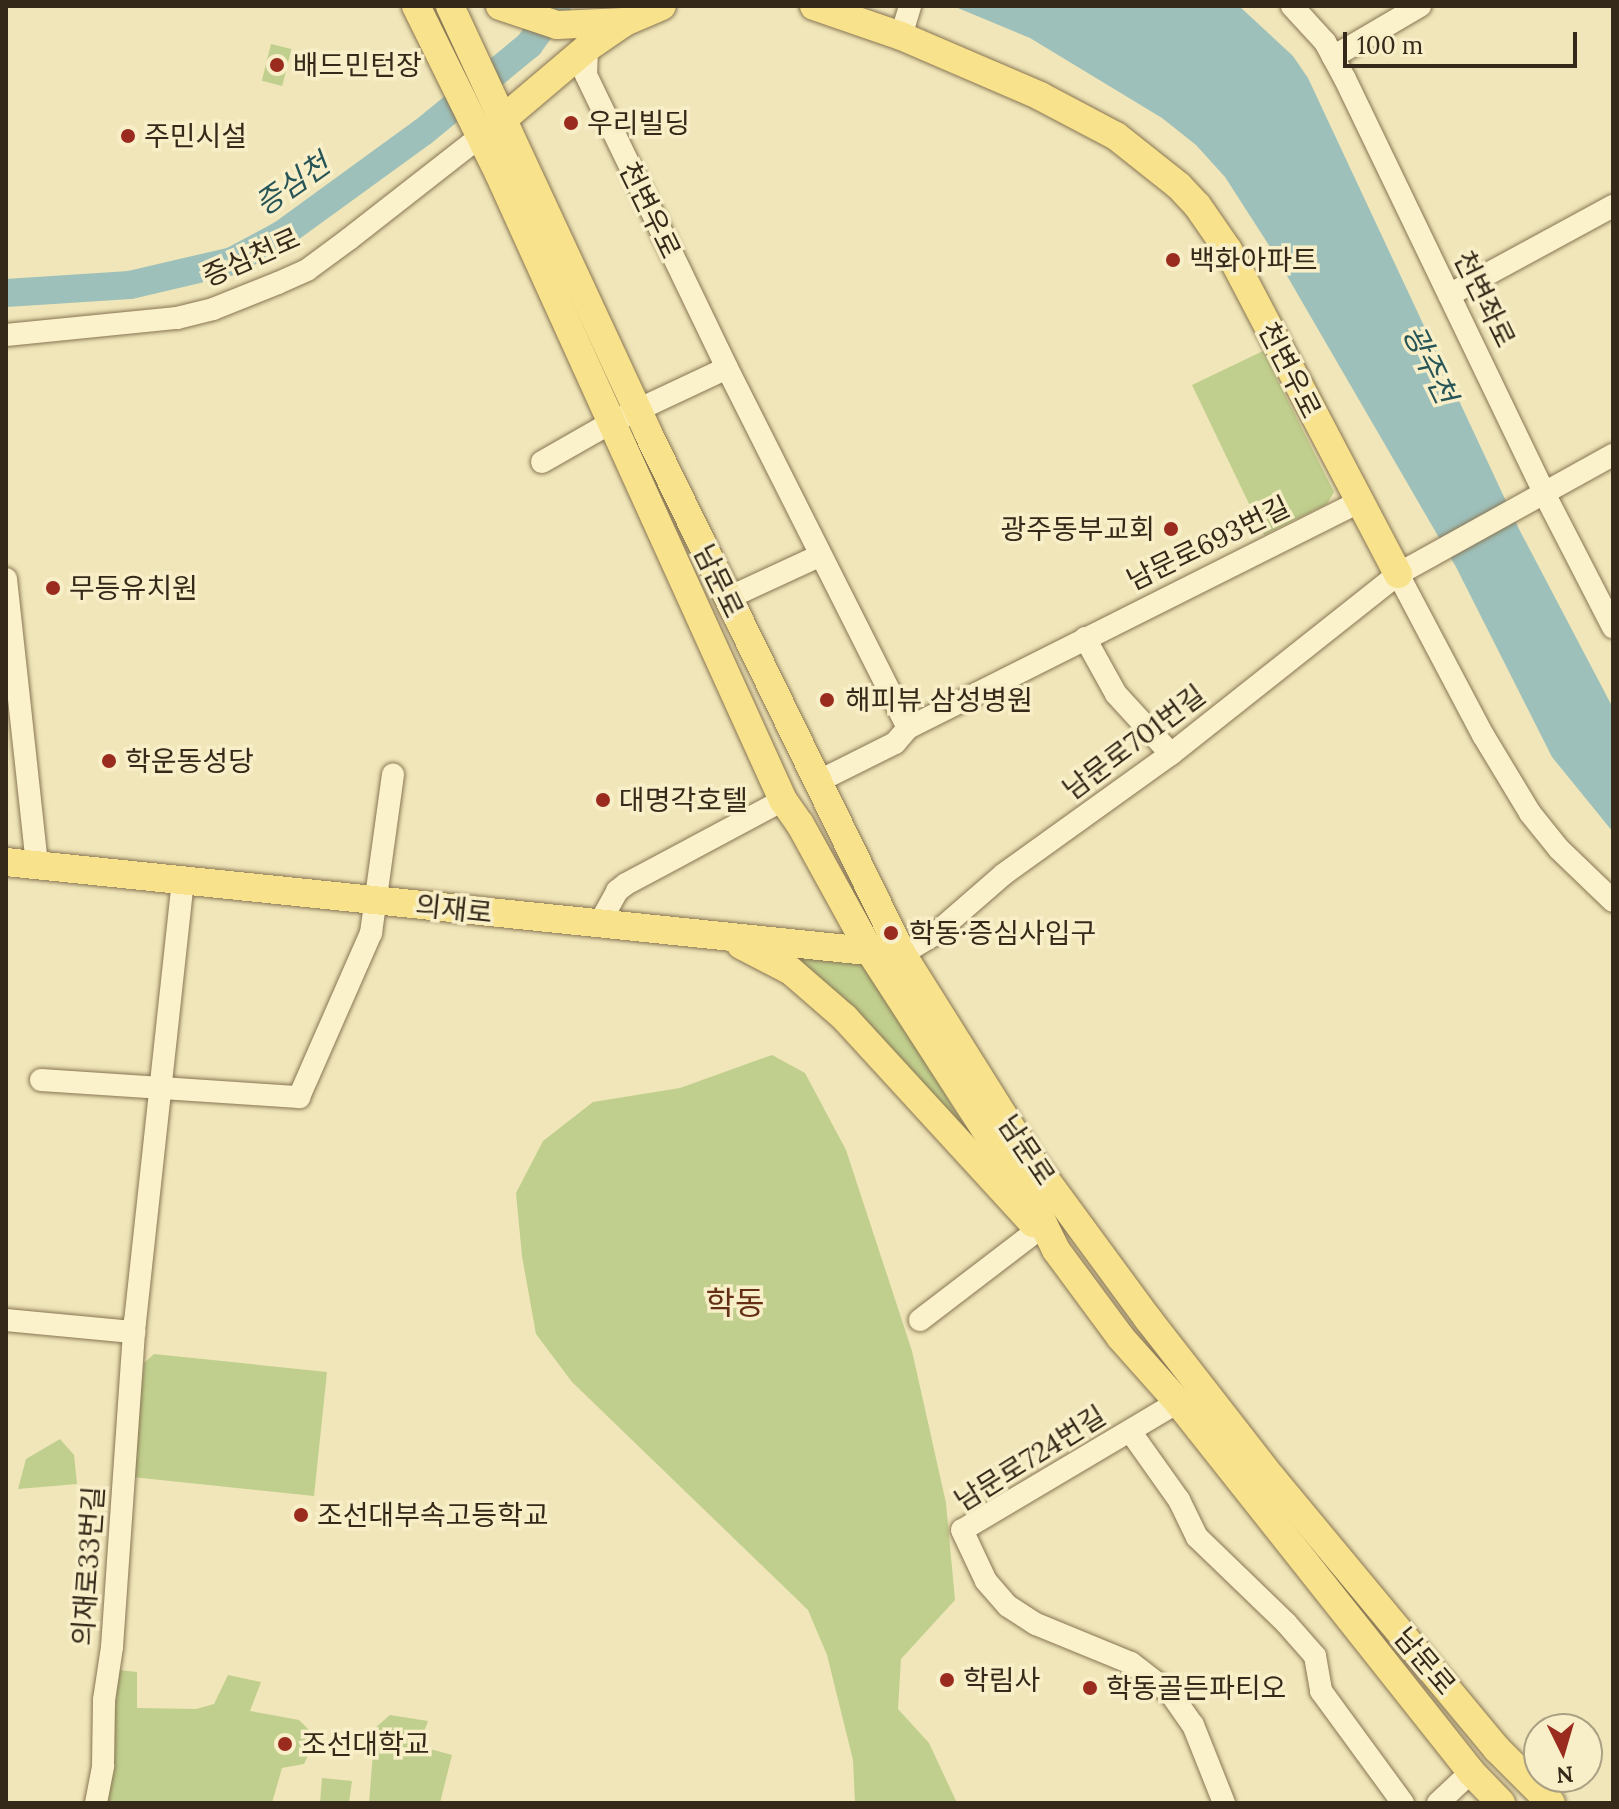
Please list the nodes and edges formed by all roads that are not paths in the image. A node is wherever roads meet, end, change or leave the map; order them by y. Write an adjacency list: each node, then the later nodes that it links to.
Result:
1 (416, 6): 13 (main road)
2 (450, 6): 13 (main road)
3 (662, 6): 9 (main road)
4 (814, 6): 10 (main road, 천변우로)
5 (1292, 6): 12 (street, 천변좌로)
6 (1420, 6): 12 (street)
7 (910, 7): 10 (street)
8 (513, 12): 9 (main road)
9 (625, 22): 11 (main road)
10 (901, 36): 22 (main road, 천변우로)
11 (587, 48): 13 (main road); 17 (street, 천변우로)
12 (1333, 57): 15 (street, 천변좌로)
13 (492, 128): 16 (street, 증심천로); 18 (main road, 남문로)
14 (1613, 206): 15 (street)
15 (1449, 295): 21 (street, 천변좌로)
16 (6, 335)
17 (727, 368): 18 (street); 23 (street)
18 (624, 416): 20 (street); 26 (main road, 남문로); 33 (main road, 남문로)
19 (1613, 455): 21 (street, 남문로701번길)
20 (542, 462)
21 (1544, 493): 24 (street, 남문로701번길); 27 (street, 천변좌로)
22 (1359, 502): 24 (main road, 천변우로); 28 (street, 남문로693번길)
23 (821, 555): 26 (street); 29 (street)
24 (1398, 574): 30 (street, 남문로701번길); 38 (street, 천변우로)
25 (6, 579): 35 (street)
26 (728, 598): 32 (main road, 남문로)
27 (1613, 627)
28 (1085, 638): 29 (street, 남문로693번길); 30 (street)
29 (908, 728): 32 (street, 남문로693번길)
30 (1171, 754): 42 (street, 남문로701번길)
31 (393, 775): 37 (street)
32 (817, 782): 42 (main road, 남문로)
33 (783, 800): 39 (street); 41 (main road, 남문로)
34 (6, 862): 35 (main road, 의재로)
35 (37, 865): 36 (main road, 의재로)
36 (183, 881): 37 (main road, 의재로); 44 (street, 의재로33번길)
37 (377, 901): 39 (main road, 의재로); 44 (street)
38 (1613, 901)
39 (599, 924): 40 (main road, 의재로)
40 (726, 937): 41 (main road, 의재로); 45 (main road)
41 (871, 953): 42 (main road, 의재로); 45 (main road, 남문로)
42 (902, 954): 50 (main road, 남문로)
43 (41, 1080): 44 (street)
44 (160, 1090): 48 (street, 의재로33번길)
45 (1047, 1240): 47 (street, 남문로); 49 (main road, 남문로)
46 (6, 1320): 48 (street)
47 (920, 1320)
48 (134, 1332): 53 (street, 의재로33번길)
49 (1181, 1406): 50 (main road); 51 (street, 남문로724번길); 52 (main road, 남문로)
50 (1226, 1419): 58 (main road, 남문로)
51 (1130, 1431): 54 (street, 남문로724번길); 55 (street)
52 (1471, 1772): 56 (street); 57 (main road, 남문로)
53 (96, 1803)
54 (1224, 1803)
55 (1403, 1803)
56 (1438, 1803)
57 (1501, 1803)
58 (1551, 1803)

